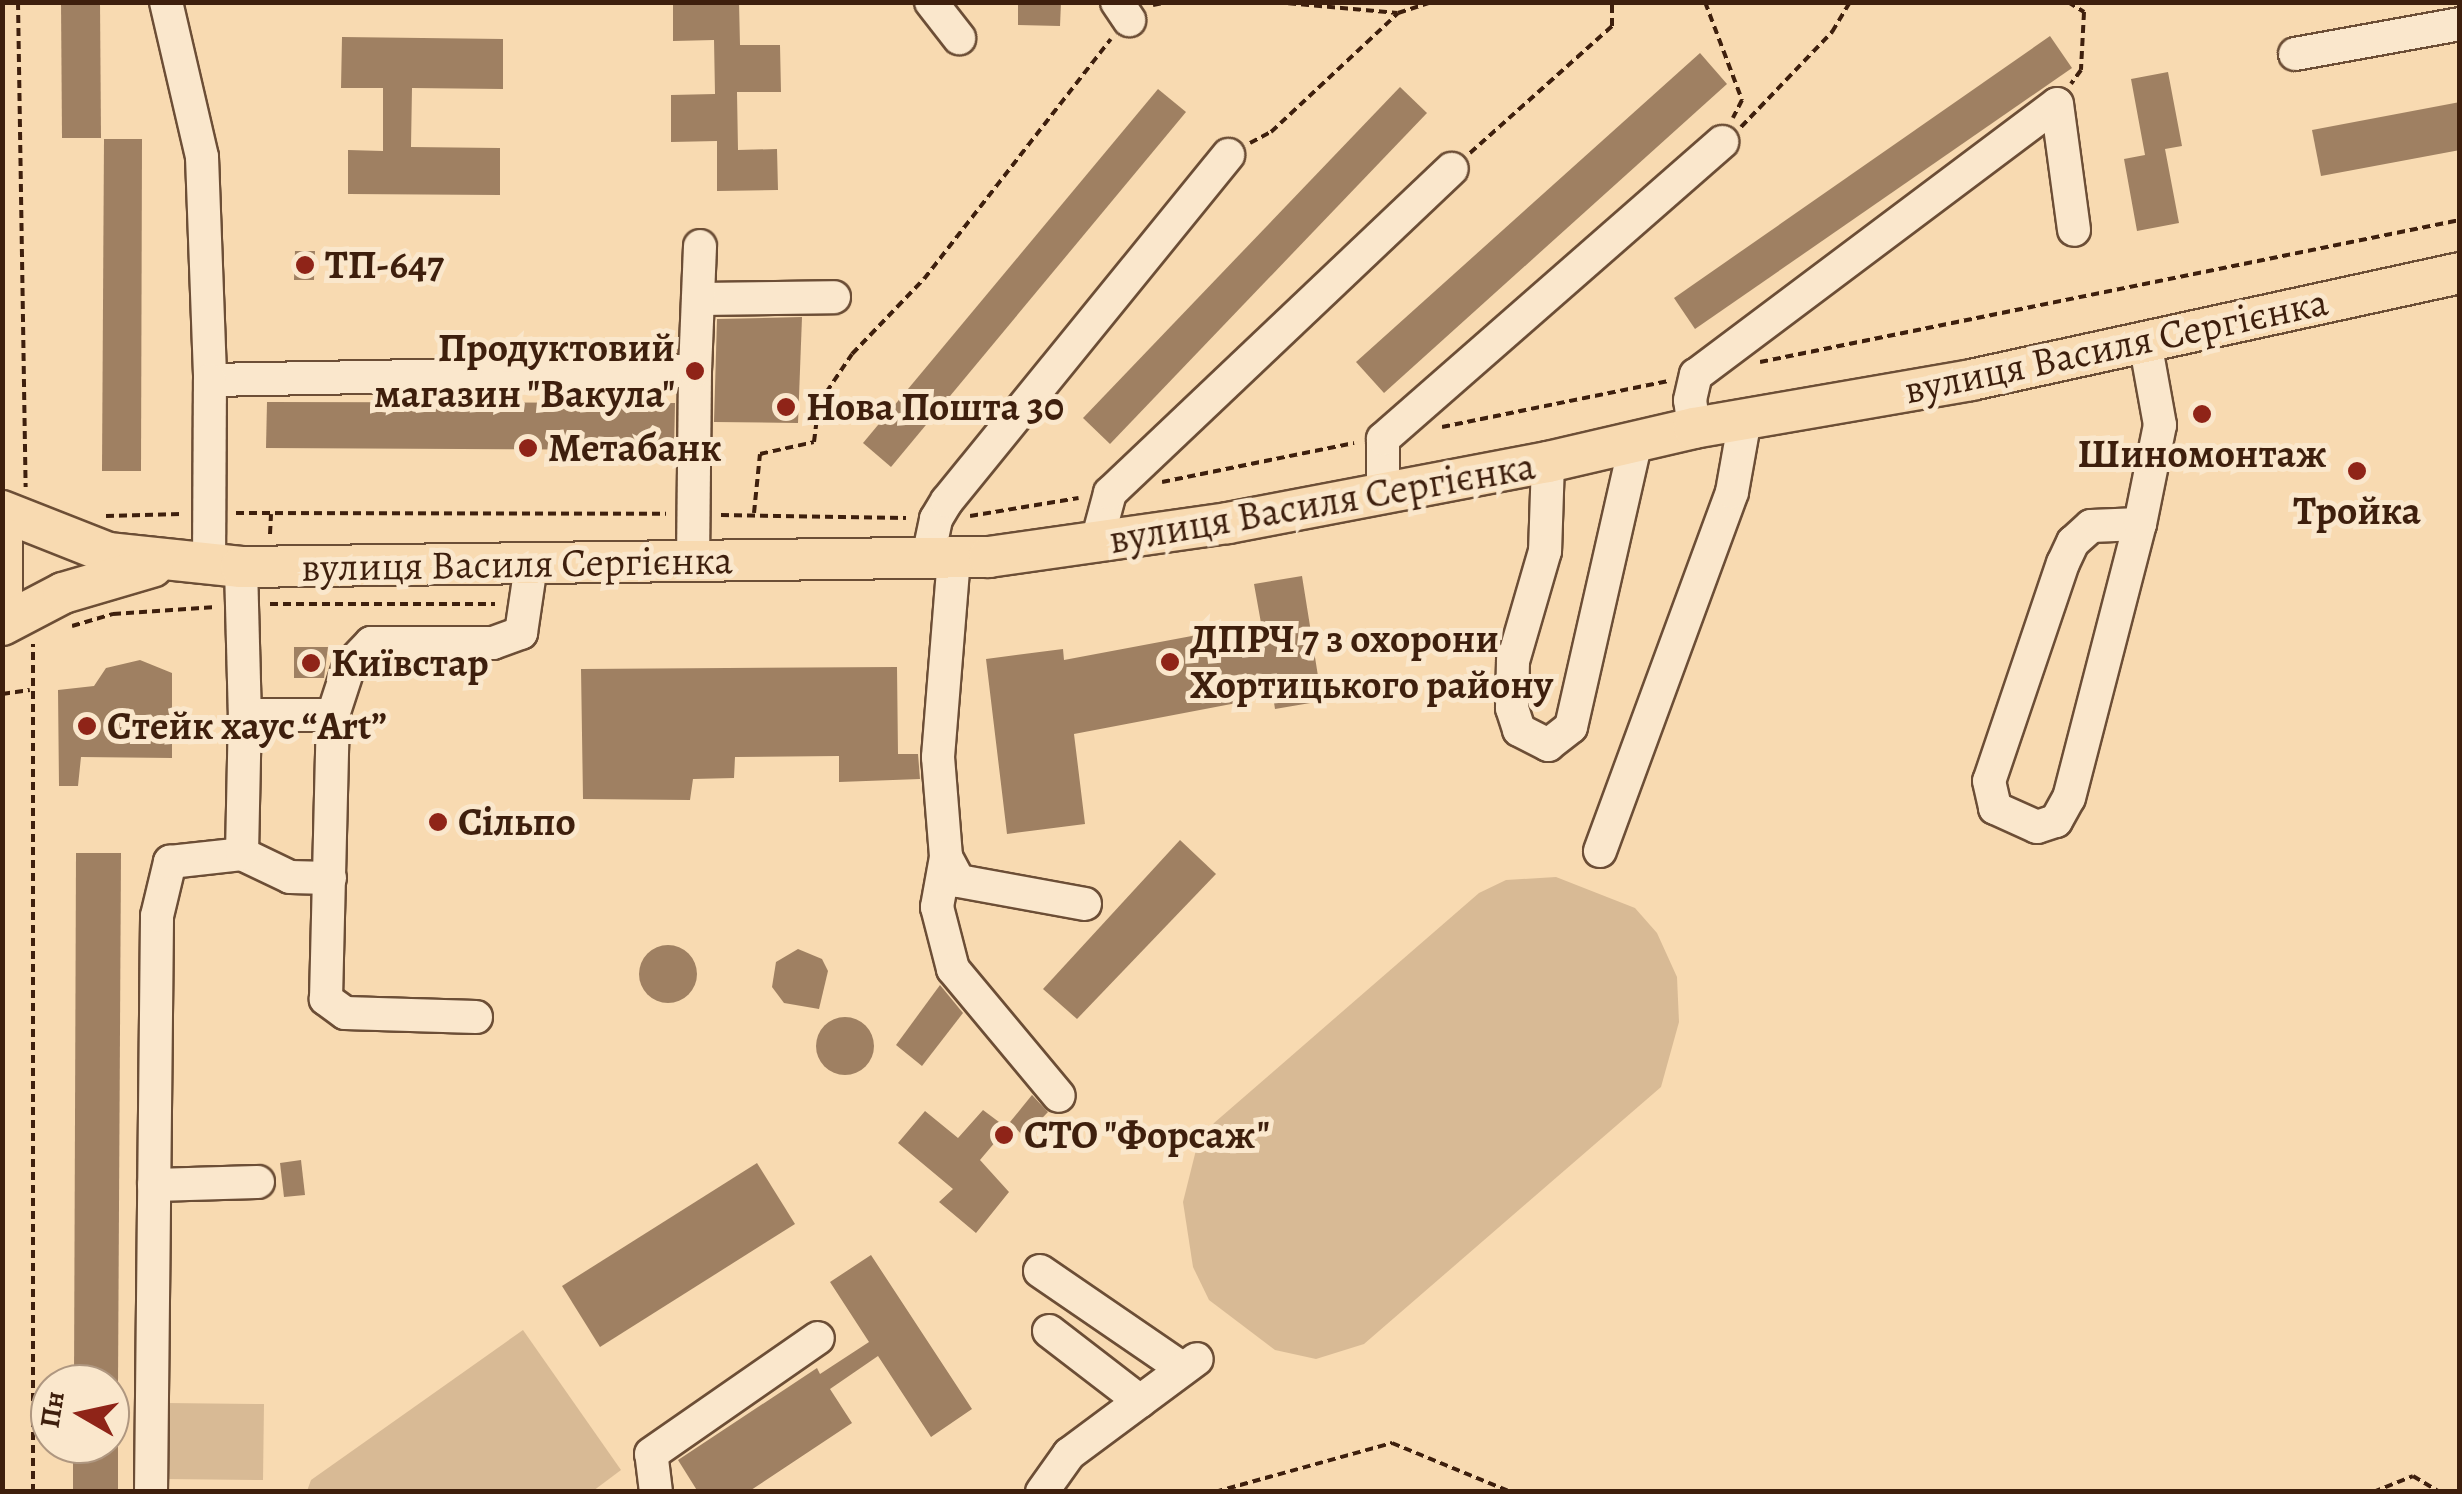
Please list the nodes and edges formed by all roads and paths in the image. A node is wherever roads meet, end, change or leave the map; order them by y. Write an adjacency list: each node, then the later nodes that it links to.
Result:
1 (18, 2): 32 (path)
2 (166, 2): 26 (lane)
3 (931, 2): 13 (lane)
4 (1275, 2): 10 (path)
5 (1432, 2): 10 (path)
6 (1612, 2): 18 (path)
7 (1705, 2): 16 (path)
8 (1850, 2): 16 (path)
9 (2068, 2): 15 (path)
10 (1398, 13): 17 (path)
11 (1121, 18): 35 (path)
12 (2460, 24): 14 (lane)
13 (959, 38)
14 (2295, 54)
15 (2057, 104): 19 (lane); 28 (lane)
16 (1722, 142): 31 (lane)
17 (1228, 155): 39 (lane)
18 (1452, 170): 40 (lane)
19 (2074, 230)
20 (700, 246): 23 (lane)
21 (2460, 273): 24 (main road, вулиця Василя Сергієнка)
22 (834, 297): 23 (lane)
23 (698, 299): 25 (lane)
24 (2145, 342): 27 (main road, вулиця Василя Сергієнка); 37 (lane)
25 (694, 371): 26 (lane); 34 (lane)
26 (210, 380): 33 (lane)
27 (1745, 419): 28 (main road, вулиця Василя Сергієнка); 54 (lane)
28 (1694, 428): 29 (main road, вулиця Василя Сергієнка)
29 (1635, 444): 30 (main road, вулиця Василя Сергієнка); 30 (lane)
30 (1548, 462): 31 (main road, вулиця Василя Сергієнка)
31 (1383, 492): 40 (main road, вулиця Василя Сергієнка)
32 (16, 503): 42 (main road, вулиця Василя Сергієнка)
33 (208, 513): 34 (path); 36 (path); 44 (lane)
34 (697, 514): 35 (path); 41 (lane)
35 (754, 514): 39 (path)
36 (104, 516)
37 (2140, 524): 37 (lane)
38 (2, 537): 45 (main road)
39 (939, 545): 40 (main road, вулиця Василя Сергієнка); 41 (main road, вулиця Василя Сергієнка); 56 (lane)
40 (1096, 545)
41 (694, 562): 43 (main road, вулиця Василя Сергієнка)
42 (166, 563): 44 (main road, вулиця Василя Сергієнка); 47 (main road, вулиця Василя Сергієнка)
43 (531, 564): 44 (main road, вулиця Василя Сергієнка); 52 (lane)
44 (230, 579): 46 (path); 48 (path); 53 (lane)
45 (2, 593)
46 (500, 604)
47 (2, 625)
48 (64, 628)
49 (48, 632): 50 (path)
50 (30, 690): 51 (path); 67 (path)
51 (2, 694)
52 (333, 714): 53 (lane); 57 (lane)
53 (245, 715): 55 (lane)
54 (1600, 851)
55 (242, 854): 57 (lane); 62 (lane)
56 (946, 857): 58 (lane); 60 (lane)
57 (330, 878): 59 (lane)
58 (1085, 904)
59 (476, 1017)
60 (1059, 1096)
61 (258, 1182): 62 (lane)
62 (154, 1185): 68 (lane)
63 (1040, 1271): 66 (lane)
64 (1049, 1331): 66 (lane)
65 (818, 1338): 69 (lane)
66 (1140, 1401): 70 (lane)
67 (33, 1492)
68 (151, 1492)
69 (656, 1492)
70 (1042, 1492)
71 (1215, 1492): 72 (path)
72 (1512, 1492)
73 (2373, 1492): 74 (path)
74 (2440, 1492)

